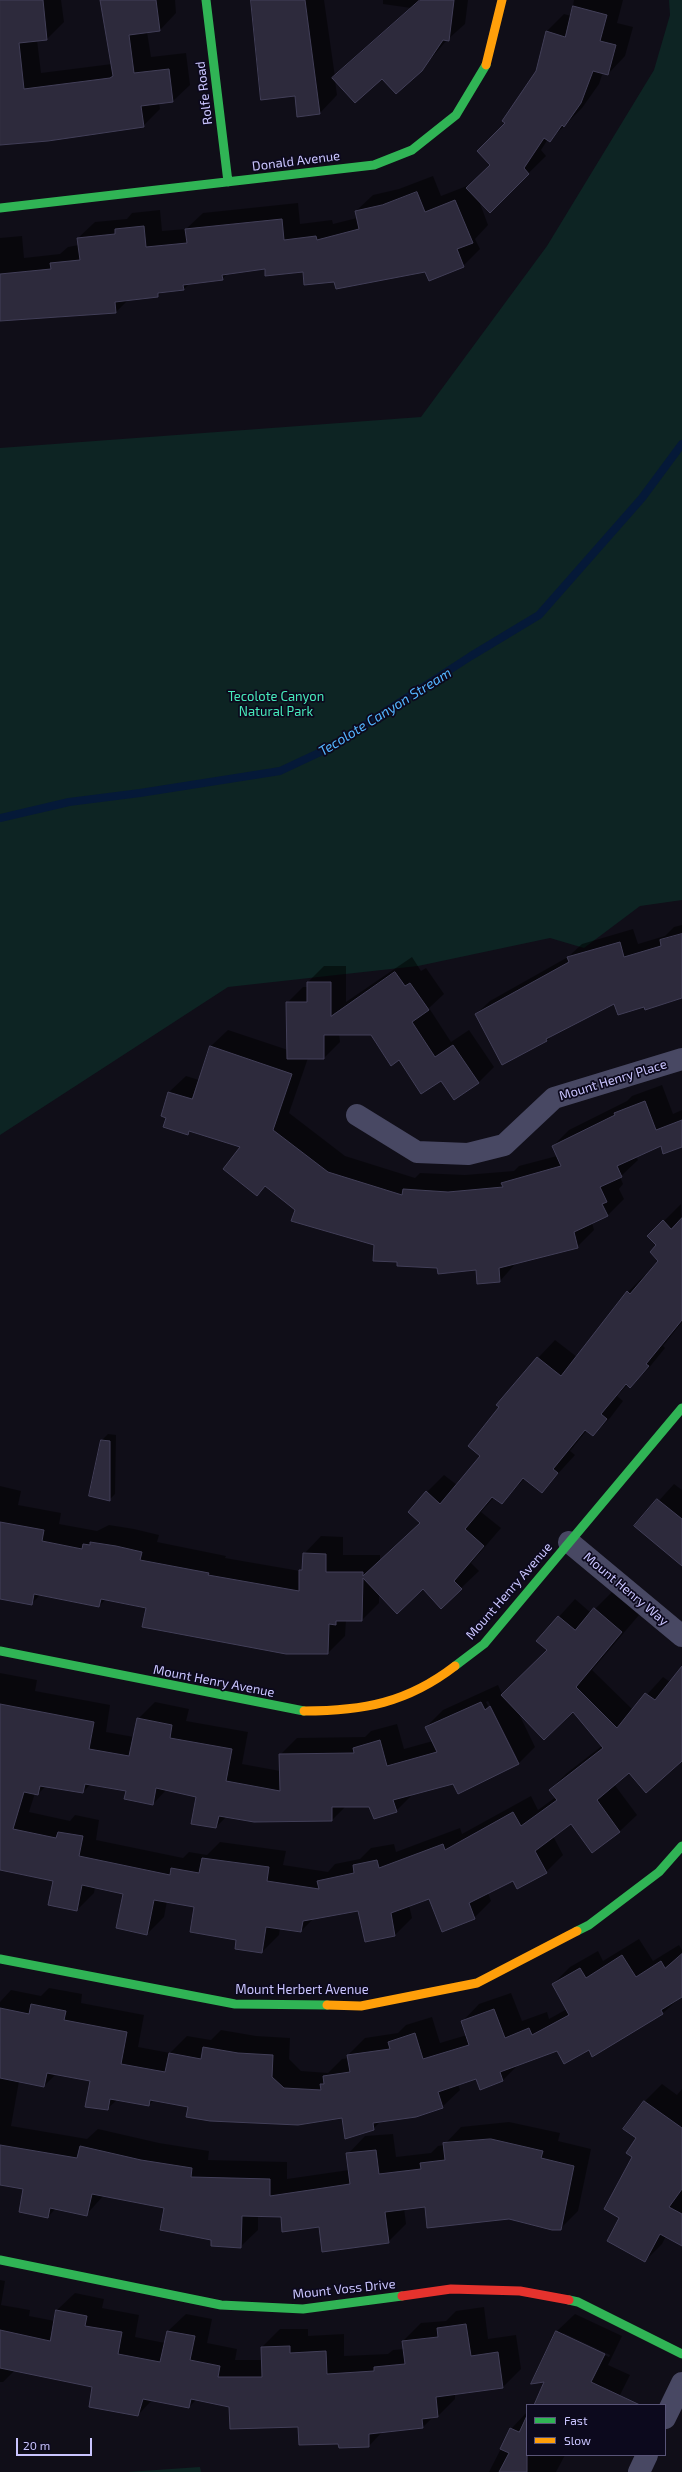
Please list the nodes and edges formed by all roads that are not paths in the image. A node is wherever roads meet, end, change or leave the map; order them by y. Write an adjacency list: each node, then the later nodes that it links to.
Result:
1 (206, 0): 3 (street, Rolfe Road)
2 (502, 0): 3 (street, Donald Avenue)
3 (228, 182): 4 (street, Donald Avenue)
4 (0, 208)
5 (682, 1058): 6 (street, Mount Henry Place)
6 (358, 1115)
7 (682, 1408): 8 (street, Mount Henry Avenue)
8 (569, 1542): 9 (street, Mount Henry Way); 10 (street, Mount Henry Avenue)
9 (682, 1636)
10 (0, 1651)
11 (682, 1846): 12 (street, Mount Herbert Avenue)
12 (0, 1959)
13 (0, 2260): 14 (street, Mount Voss Drive)
14 (682, 2354)
15 (682, 2383): 16 (street)
16 (666, 2416)
17 (647, 2456): 18 (street)
18 (639, 2472)

